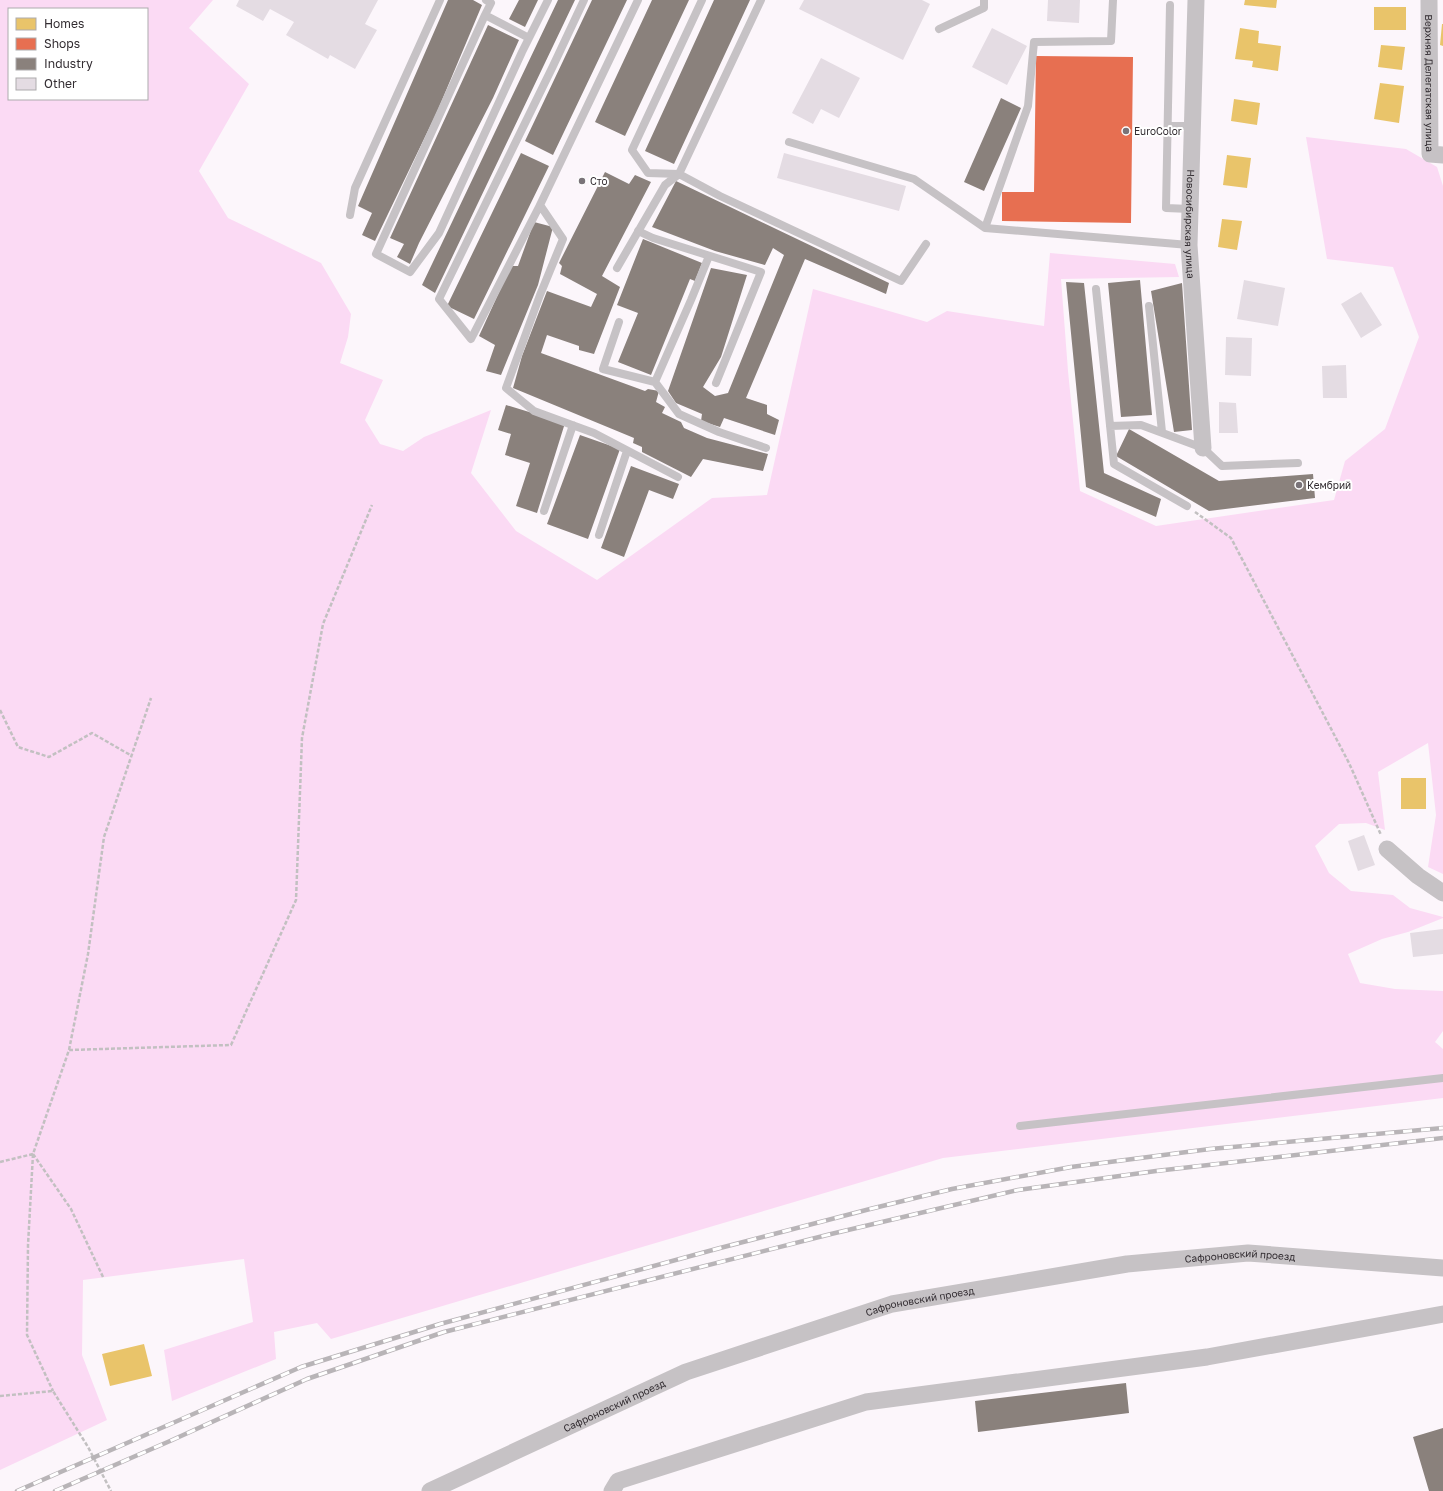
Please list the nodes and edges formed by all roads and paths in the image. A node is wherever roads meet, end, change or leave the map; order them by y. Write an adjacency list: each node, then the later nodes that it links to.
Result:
1 (440, 0): 23 (lane)
2 (486, 0): 13 (lane)
3 (548, 0): 15 (lane)
4 (584, 0): 21 (lane)
5 (638, 0): 21 (lane)
6 (702, 0): 20 (lane)
7 (761, 0): 20 (lane)
8 (984, 0): 14 (lane)
9 (1114, 0): 24 (lane)
10 (1196, 0): 17 (street, Новосибирская улица)
11 (1429, 0): 19 (street, Верхняя Делегатская улица)
12 (1170, 5): 16 (lane)
13 (485, 15): 15 (lane); 15 (lane)
14 (939, 29)
15 (529, 38)
16 (1168, 126): 17 (lane); 22 (lane)
17 (1192, 126): 22 (street, Новосибирская улица)
18 (789, 142): 24 (lane)
19 (1443, 155)
20 (679, 174): 25 (lane); 26 (lane)
21 (540, 205): 35 (lane)
22 (1190, 209): 27 (street, Новосибирская улица)
23 (350, 215)
24 (985, 228): 27 (lane)
25 (638, 231): 28 (lane); 29 (lane)
26 (926, 244)
27 (1189, 246): 39 (street, Новосибирская улица)
28 (709, 256): 33 (lane); 34 (lane)
29 (617, 268)
30 (1096, 289): 36 (lane)
31 (1149, 306): 37 (lane)
32 (619, 322): 33 (lane)
33 (655, 382): 38 (lane)
34 (716, 383)
35 (573, 425): 40 (lane); 45 (lane)
36 (1110, 426): 37 (lane); 44 (lane)
37 (1162, 432): 39 (lane)
38 (766, 448)
39 (1203, 448): 41 (lane)
40 (627, 451): 42 (lane); 46 (lane)
41 (1298, 462)
42 (678, 477)
43 (372, 505): 52 (path)
44 (1186, 506): 50 (path)
45 (544, 511)
46 (599, 535)
47 (151, 698): 49 (path)
48 (0, 710): 49 (path)
49 (132, 756): 52 (path)
50 (1387, 849): 51 (street)
51 (1443, 893)
52 (69, 1050): 55 (path)
53 (1443, 1078): 54 (lane)
54 (1020, 1126)
55 (33, 1154): 56 (path); 58 (path); 60 (path)
56 (0, 1162)
57 (1443, 1268): 63 (street, Сафроновский проезд)
58 (103, 1277)
59 (1443, 1314): 64 (street)
60 (53, 1392): 61 (path); 62 (path)
61 (0, 1396)
62 (111, 1491)
63 (430, 1491)
64 (612, 1491)

